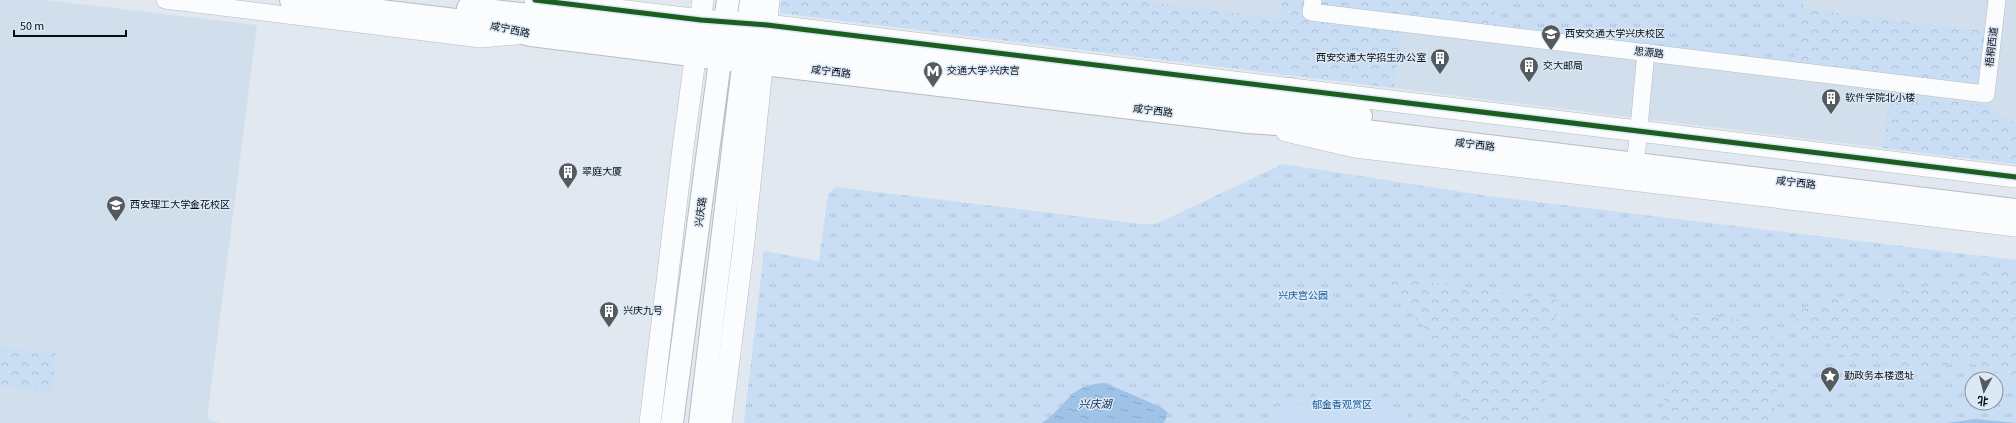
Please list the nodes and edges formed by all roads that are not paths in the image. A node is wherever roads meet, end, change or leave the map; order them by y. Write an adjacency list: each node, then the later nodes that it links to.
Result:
1 (165, 0): 11 (street)
2 (291, 0): 11 (main road, 咸宁西路)
3 (405, 0): 10 (main road, 咸宁西路)
4 (535, 0): 10 (street)
5 (728, 0): 12 (main road, 兴庆路)
6 (751, 0): 13 (main road)
7 (770, 0): 13 (street)
8 (1997, 0): 16 (street, 梧桐西道)
9 (1312, 6): 14 (street, 思源路)
10 (700, 28): 11 (main road, 咸宁西路); 12 (main road, 咸宁西路); 24 (street)
11 (531, 35)
12 (723, 40): 13 (main road, 咸宁西路); 25 (main road, 兴庆路)
13 (756, 44): 15 (street); 17 (main road, 咸宁西路); 18 (main road, 咸宁西路); 26 (main road); 27 (street)
14 (1646, 52): 16 (street, 思源路); 19 (street)
15 (1290, 89): 17 (main road); 19 (street)
16 (1986, 94)
17 (1360, 116): 19 (main road, 咸宁西路)
18 (1248, 122): 19 (main road, 咸宁西路); 23 (street)
19 (1636, 148): 20 (street); 21 (main road, 咸宁西路); 22 (main road, 咸宁西路)
20 (2016, 177)
21 (2016, 195)
22 (2016, 210)
23 (2016, 226)
24 (650, 423)
25 (672, 423)
26 (700, 423)
27 (722, 423)

